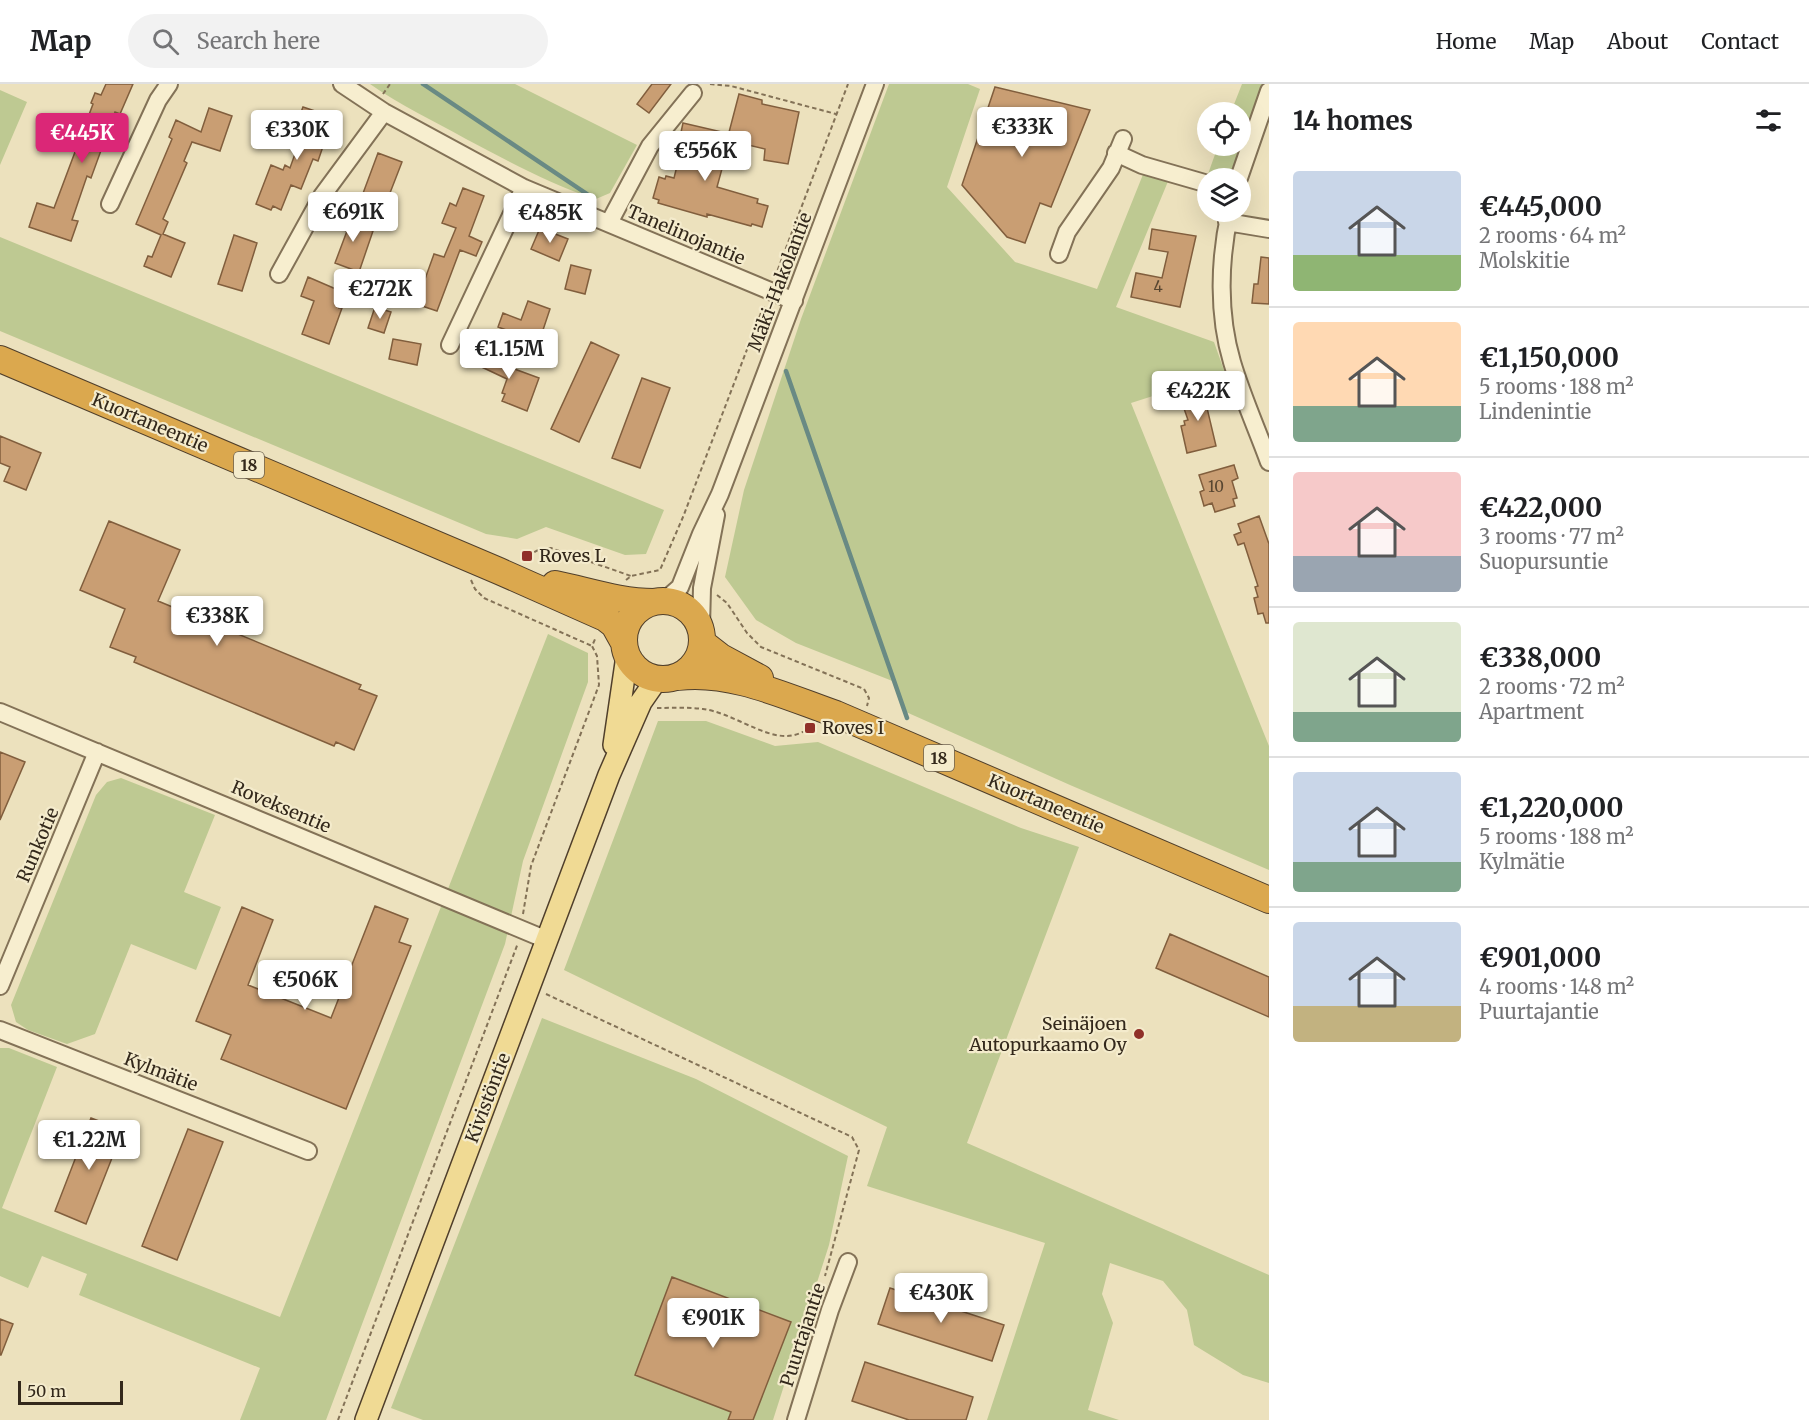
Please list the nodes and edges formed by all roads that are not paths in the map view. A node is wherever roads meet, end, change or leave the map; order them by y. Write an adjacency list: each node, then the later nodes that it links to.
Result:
1 (169, 84): 10 (street)
2 (342, 84): 6 (street, Tanelinojantie)
3 (875, 84): 17 (street, Mäki-Hakolantie)
4 (1269, 91): 7 (street)
5 (693, 93): 13 (street)
6 (384, 112): 9 (street, Tanelinojantie); 16 (street)
7 (1242, 168)
8 (1197, 181): 15 (street)
9 (524, 188): 13 (street, Tanelinojantie); 18 (street)
10 (110, 204)
11 (1227, 222): 20 (street)
12 (1245, 222): 14 (street)
13 (609, 223): 17 (street, Tanelinojantie)
14 (1269, 229)
15 (1059, 254)
16 (279, 274)
17 (794, 301): 21 (street, Mäki-Hakolantie)
18 (450, 345)
19 (0, 359): 23 (highway, Kuortaneentie / 18)
20 (1269, 462)
21 (720, 494): 22 (street, Mäki-Hakolantie); 24 (street, Mäki-Hakolantie)
22 (659, 601): 23 (highway, Kuortaneentie / 18); 24 (highway, 18); 25 (highway)
23 (609, 608): 25 (highway)
24 (702, 635): 26 (highway); 29 (highway, Kuortaneentie / 18)
25 (625, 650): 26 (highway); 27 (main road, Kivistöntie)
26 (668, 678): 27 (main road, Kivistöntie); 29 (highway, Kuortaneentie / 18)
27 (631, 698): 32 (main road, Kivistöntie)
28 (0, 712): 30 (street, Roveksentie)
29 (829, 712): 31 (highway, Kuortaneentie / 18)
30 (97, 752): 32 (street, Roveksentie); 33 (street, Runkotie)
31 (1269, 900)
32 (547, 940): 37 (main road, Kivistöntie)
33 (0, 986)
34 (0, 1030): 35 (street, Kylmätie)
35 (308, 1151)
36 (848, 1262): 38 (street, Puurtajantie)
37 (366, 1420)
38 (796, 1420)

